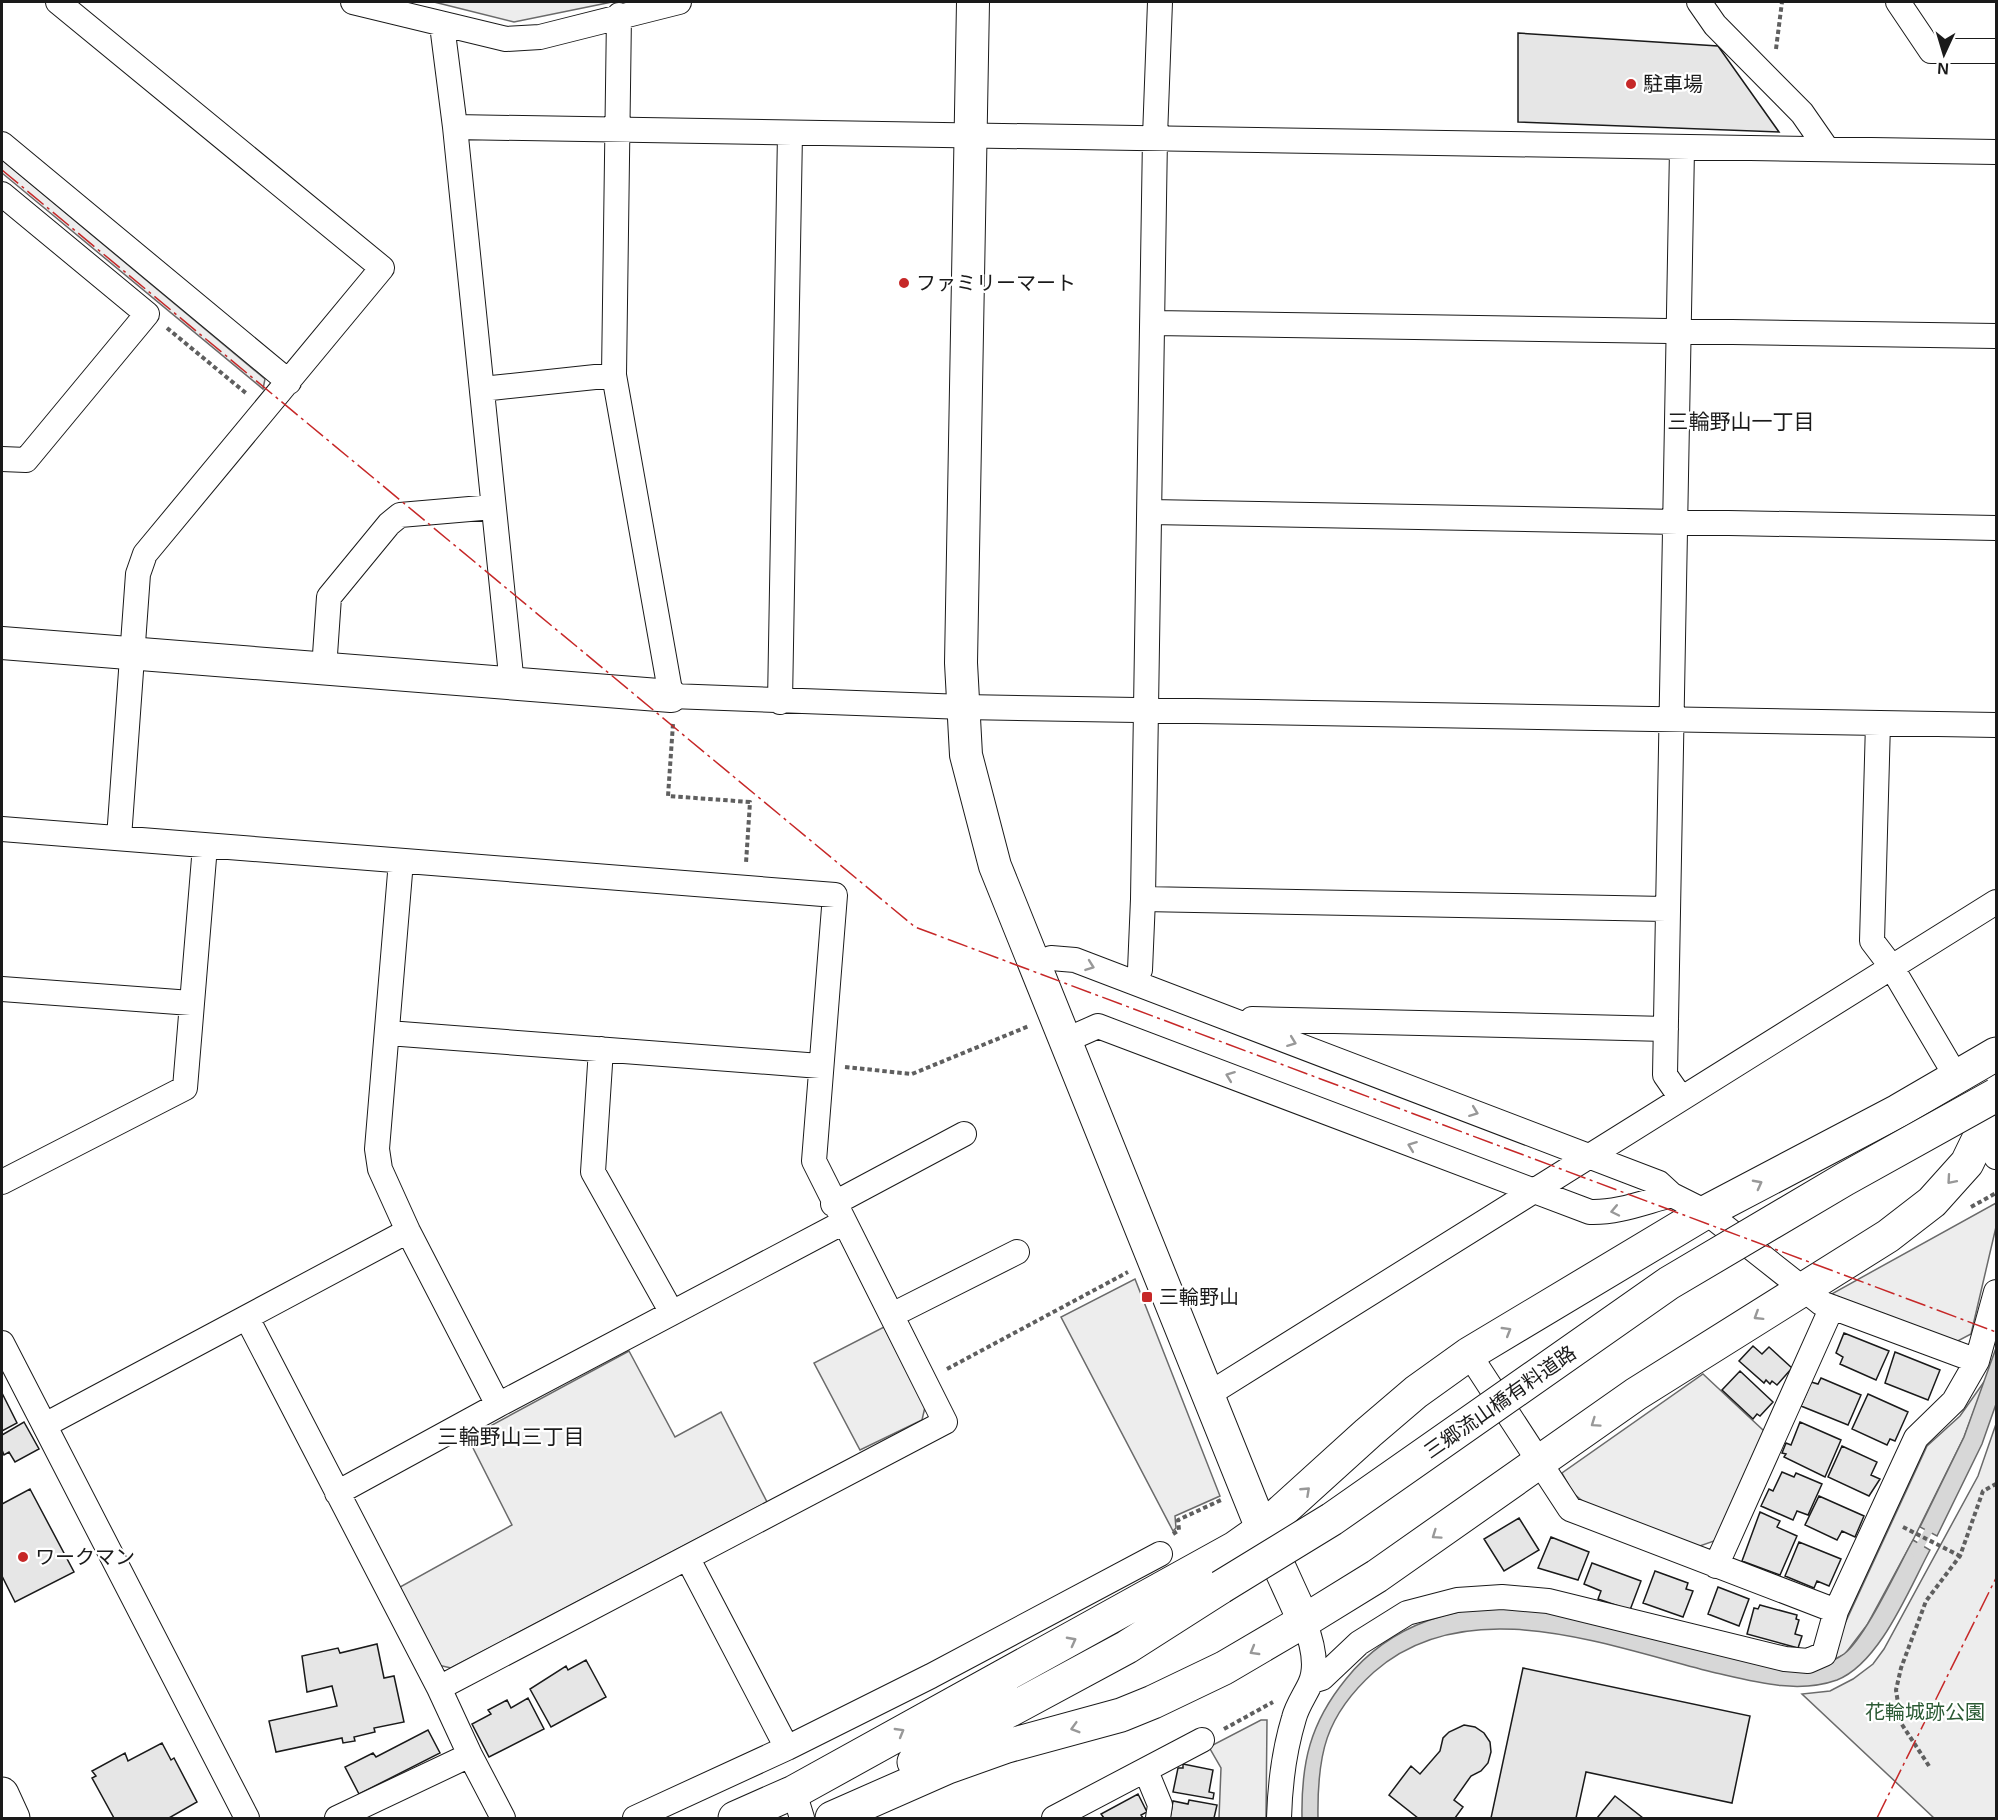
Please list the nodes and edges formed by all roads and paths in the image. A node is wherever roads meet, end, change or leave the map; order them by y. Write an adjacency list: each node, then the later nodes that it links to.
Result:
1 (58, 2): 28 (street)
2 (353, 2): 10 (street)
3 (679, 2): 9 (street)
4 (973, 2): 16 (street)
5 (1160, 2): 17 (street)
6 (1699, 2): 12 (street)
7 (1782, 2): 12 (path)
8 (1898, 2): 11 (street)
9 (619, 15): 10 (street); 14 (street)
10 (442, 25): 13 (street)
11 (1996, 51)
12 (1763, 75): 20 (street)
13 (455, 127): 14 (street); 29 (street)
14 (620, 128): 15 (street); 27 (street)
15 (790, 133): 16 (street); 40 (street)
16 (970, 135): 17 (street); 41 (street)
17 (1155, 137): 19 (street); 24 (street)
18 (2, 144): 28 (street)
19 (1682, 148): 20 (street); 25 (street)
20 (1827, 150): 21 (street)
21 (1996, 152)
22 (2, 194): 23 (street)
23 (147, 314): 30 (path); 31 (street)
24 (1154, 323): 25 (street); 33 (street)
25 (1679, 333): 26 (street); 34 (street)
26 (1996, 336)
27 (614, 375): 29 (street); 42 (street)
28 (289, 382): 30 (street)
29 (482, 389): 32 (street)
30 (266, 410): 37 (street)
31 (2, 459)
32 (493, 507): 38 (street); 39 (street)
33 (1151, 512): 34 (street); 43 (street)
34 (1677, 523): 35 (street); 44 (street)
35 (1996, 528)
36 (2, 643): 37 (street)
37 (131, 654): 38 (street); 48 (street)
38 (324, 669): 39 (street)
39 (512, 685): 42 (street)
40 (780, 702): 41 (street); 42 (street)
41 (964, 707): 43 (street); 55 (street)
42 (672, 709): 51 (path)
43 (1146, 709): 44 (street); 52 (street)
44 (1671, 719): 45 (street); 54 (street)
45 (1878, 723): 46 (street); 56 (street)
46 (1996, 725)
47 (2, 829): 48 (street)
48 (118, 838): 49 (street)
49 (205, 846): 50 (street); 59 (street)
50 (401, 861): 51 (street); 63 (street)
51 (743, 887): 67 (street)
52 (1143, 899): 54 (street); 57 (street)
53 (1996, 902): 56 (street)
54 (1666, 909): 62 (street)
55 (1034, 964): 57 (street, one-way to 57); 64 (street)
56 (1892, 966): 68 (street); 70 (street)
57 (1134, 982): 60 (street)
58 (2, 989): 59 (street)
59 (191, 1003): 74 (street)
60 (1234, 1019): 62 (street); 73 (street, one-way to 73)
61 (1035, 1023): 67 (path)
62 (1666, 1029): 70 (street)
63 (388, 1033): 65 (street); 79 (street)
64 (1064, 1041): 75 (street, one-way to 64); 92 (street)
65 (601, 1049): 67 (street); 85 (street)
66 (1996, 1054): 68 (main road)
67 (820, 1066): 78 (street)
68 (1957, 1078): 77 (main road, one-way to 68)
69 (1996, 1095): 110 (main road, 三郷流山橋有料道路, bridge)
70 (1681, 1098): 73 (street)
71 (1992, 1131): 82 (main road, one-way to 82)
72 (964, 1134): 78 (street)
73 (1589, 1156): 75 (street); 76 (street)
74 (2, 1182)
75 (1531, 1191): 76 (street, one-way to 75); 92 (street)
76 (1672, 1196): 77 (street)
77 (1706, 1212): 82 (street); 89 (main road, one-way to 77)
78 (839, 1213): 85 (street); 86 (street)
79 (408, 1232): 87 (street); 93 (street)
80 (1017, 1252): 86 (street)
81 (1136, 1268): 91 (path)
82 (1801, 1289): 84 (street); 95 (main road, one-way to 95)
83 (1996, 1292): 90 (street)
84 (1832, 1307): 90 (street); 105 (street)
85 (672, 1312): 93 (street)
86 (892, 1315): 91 (street)
87 (246, 1318): 94 (street); 97 (street)
88 (2, 1342): 94 (street)
89 (1469, 1354): 95 (street); 101 (main road, one-way to 89)
90 (1977, 1361): 99 (street)
91 (925, 1381): 104 (street)
92 (1209, 1394): 101 (street)
93 (498, 1405): 97 (street)
94 (45, 1425): 119 (street)
95 (1540, 1462): 105 (street); 107 (main road, one-way to 107)
96 (1996, 1484): 103 (path)
97 (337, 1493): 109 (street)
98 (1230, 1496): 100 (path)
99 (1881, 1515): 103 (path); 106 (street)
100 (1178, 1520)
101 (1262, 1529): 107 (street); 117 (main road, one-way to 101)
102 (1160, 1554): 112 (street)
103 (1960, 1556): 114 (path)
104 (688, 1559): 109 (street); 112 (street)
105 (1716, 1566): 106 (street)
106 (1836, 1611): 108 (street)
107 (1304, 1621): 108 (street); 125 (main road, one-way to 125)
108 (1312, 1681): 111 (path); 128 (street)
109 (439, 1688): 113 (street)
110 (1006, 1712): 117 (main road, 三郷流山橋有料道路); 124 (main road, 三郷流山橋有料道路)
111 (1202, 1740): 115 (street)
112 (787, 1748): 122 (street)
113 (470, 1755): 120 (street); 121 (street)
114 (1929, 1766)
115 (1146, 1771): 126 (street); 127 (street)
116 (2, 1794): 118 (main road)
117 (798, 1805): 123 (main road)
118 (13, 1818)
119 (247, 1818)
120 (337, 1818)
121 (503, 1818)
122 (635, 1818)
123 (735, 1818)
124 (824, 1818)
125 (832, 1818)
126 (1054, 1818)
127 (1158, 1818)
128 (1279, 1818)

